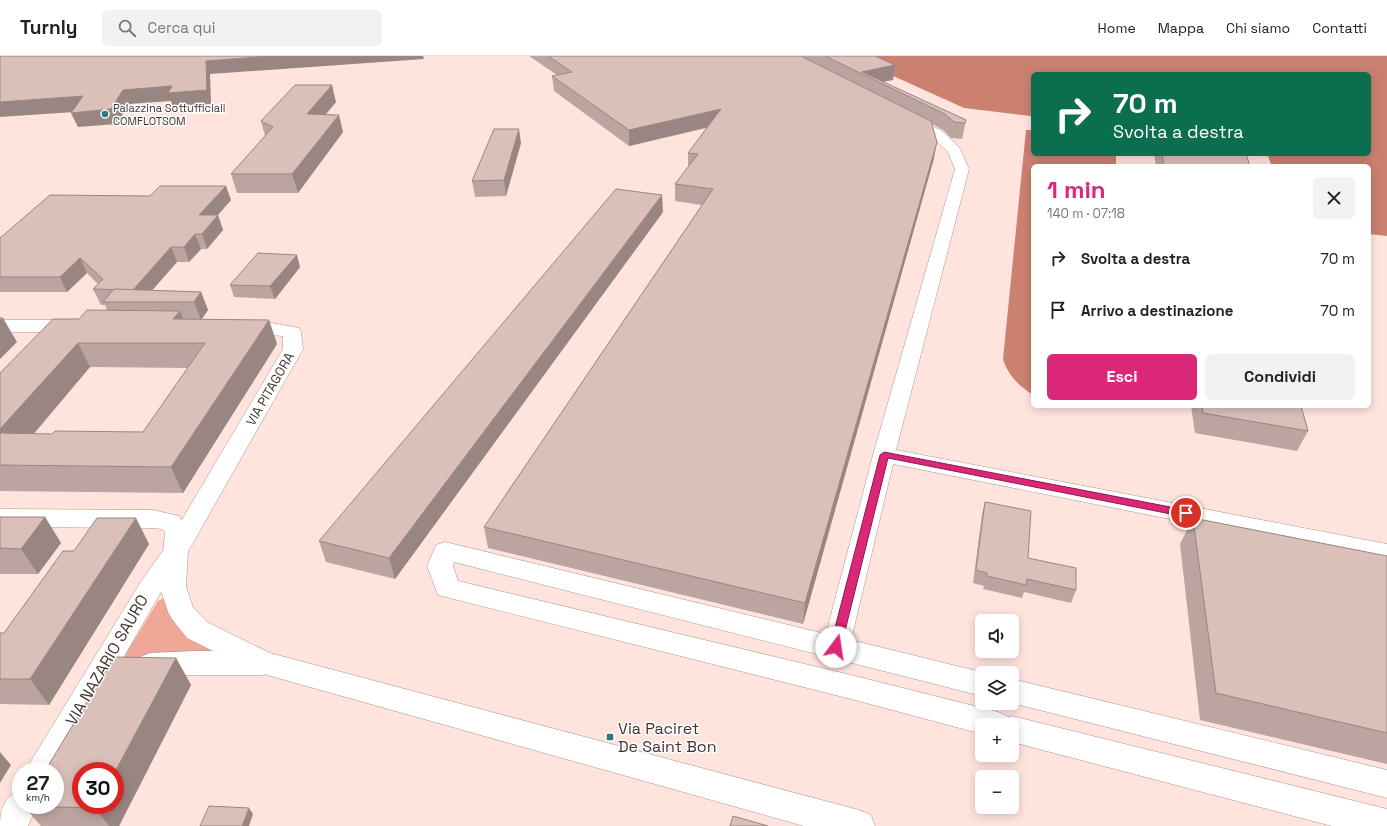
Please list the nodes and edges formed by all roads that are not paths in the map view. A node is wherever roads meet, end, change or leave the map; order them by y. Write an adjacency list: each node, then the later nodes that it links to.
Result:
1 (891, 109): 7 (street)
2 (0, 326): 3 (street)
3 (61, 326): 4 (street); 6 (street)
4 (94, 326)
5 (219, 327): 9 (street, VIA PITAGORA)
6 (45, 342)
7 (884, 455): 10 (street); 11 (street)
8 (0, 518): 9 (street)
9 (176, 551): 12 (street); 13 (street, VIA NAZARIO SAURO)
10 (1387, 553)
11 (836, 647): 14 (street); 16 (street)
12 (263, 663): 13 (street); 22 (street)
13 (100, 674): 18 (street, VIA NAZARIO SAURO)
14 (975, 682)
15 (1019, 693): 19 (street)
16 (975, 719)
17 (1019, 730): 23 (street)
18 (47, 762)
19 (1387, 784)
20 (17, 814): 21 (street)
21 (10, 826)
22 (859, 826)
23 (1387, 826)

